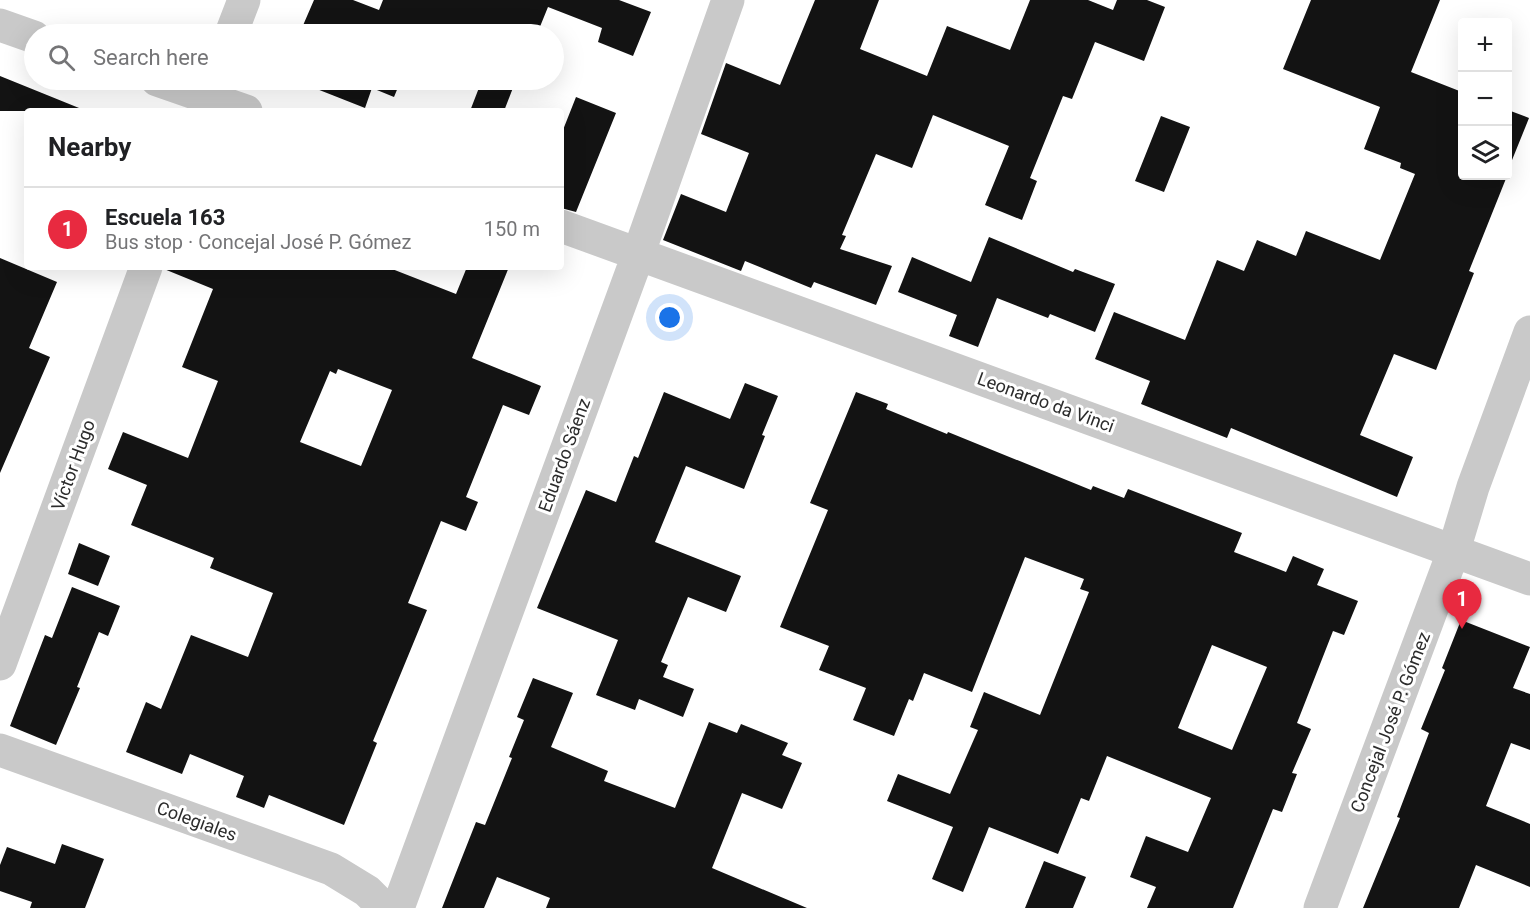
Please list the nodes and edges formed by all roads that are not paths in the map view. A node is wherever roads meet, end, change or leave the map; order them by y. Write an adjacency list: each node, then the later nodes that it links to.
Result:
1 (244, 0): 3 (street)
2 (728, 0): 10 (street, Eduardo Sáenz)
3 (235, 24)
4 (0, 25): 5 (street)
5 (24, 33)
6 (190, 90): 7 (street)
7 (209, 96): 8 (street)
8 (239, 108)
9 (564, 227): 10 (street, Leonardo da Vinci)
10 (638, 255): 13 (street, Leonardo da Vinci); 18 (street, Eduardo Sáenz)
11 (145, 270): 15 (street, Víctor Hugo)
12 (1530, 332): 13 (street, Concejal José P. Gómez)
13 (1454, 550): 14 (street, Leonardo da Vinci); 19 (street, Concejal José P. Gómez)
14 (1530, 579)
15 (0, 664)
16 (0, 750): 17 (street, Colegiales)
17 (384, 908)
18 (398, 908)
19 (1320, 908)

